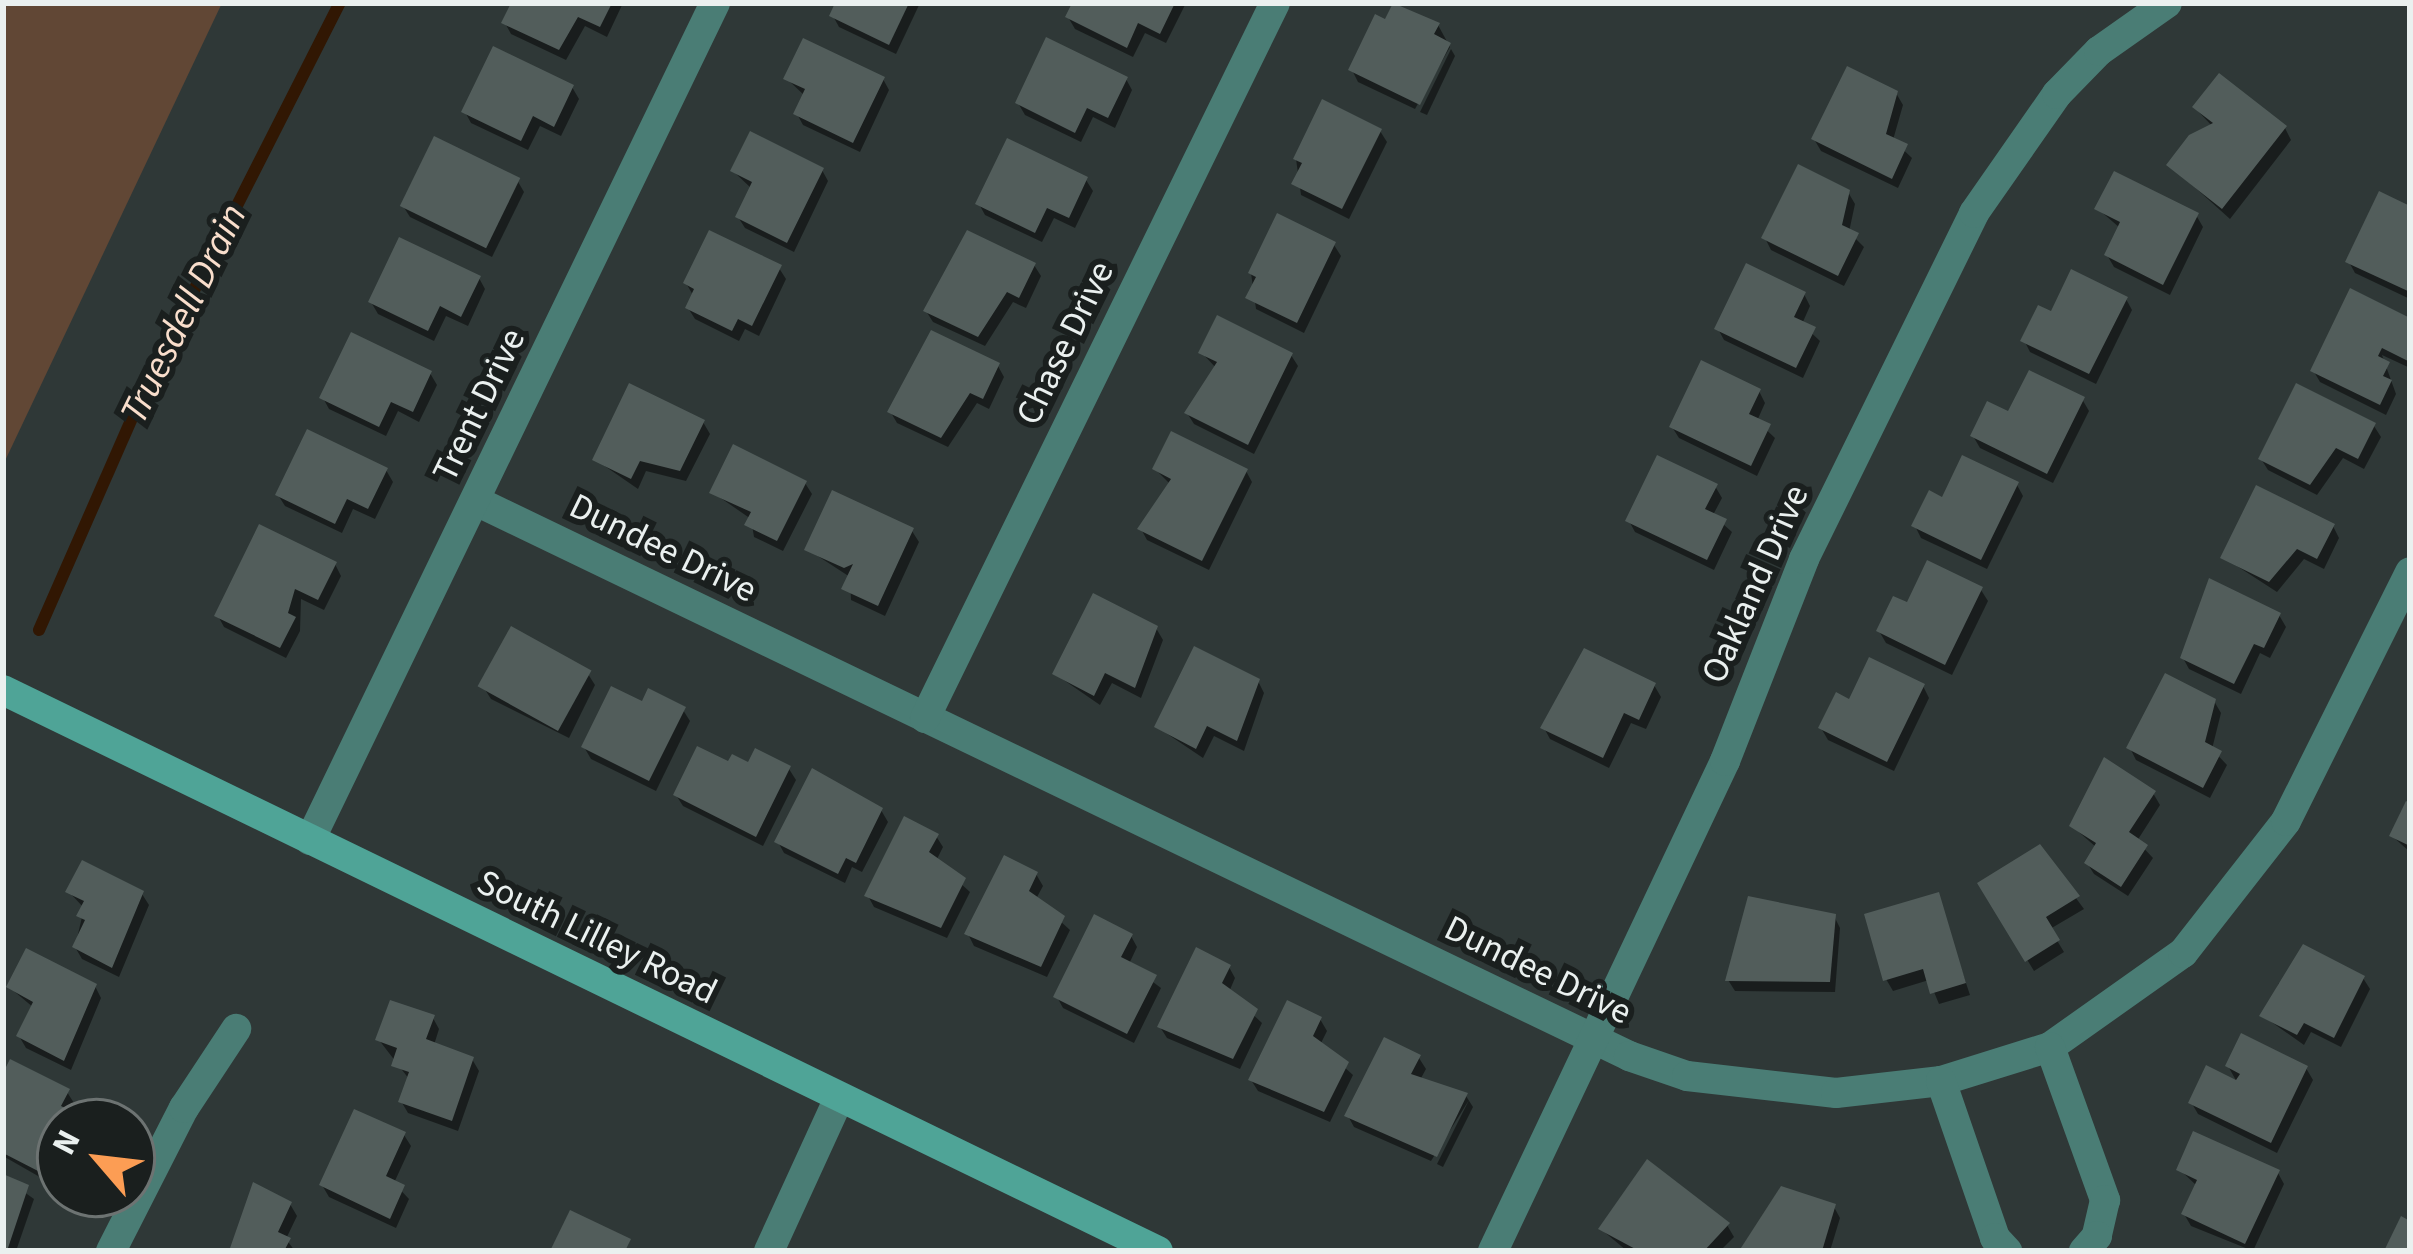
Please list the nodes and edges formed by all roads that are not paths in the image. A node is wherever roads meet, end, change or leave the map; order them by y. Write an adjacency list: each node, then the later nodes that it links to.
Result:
1 (715, 3): 4 (street, Trent Drive)
2 (1275, 3): 7 (street, Chase Drive)
3 (2167, 3): 10 (street, Oakland Drive)
4 (476, 501): 7 (street, Dundee Drive); 8 (street, Trent Drive)
5 (2410, 572): 11 (street, Dundee Drive)
6 (3, 690): 8 (street, South Lilley Road)
7 (925, 718): 10 (street, Dundee Drive)
8 (310, 840): 13 (street, South Lilley Road)
9 (236, 1029): 14 (street)
10 (1592, 1039): 12 (street, Dundee Drive); 17 (street, Oakland Drive)
11 (2050, 1047): 12 (street, Dundee Drive); 19 (street)
12 (1941, 1082): 18 (street)
13 (839, 1098): 15 (street); 16 (street, South Lilley Road)
14 (111, 1251)
15 (769, 1251)
16 (1158, 1251)
17 (1492, 1251)
18 (2007, 1251)
19 (2084, 1251)

